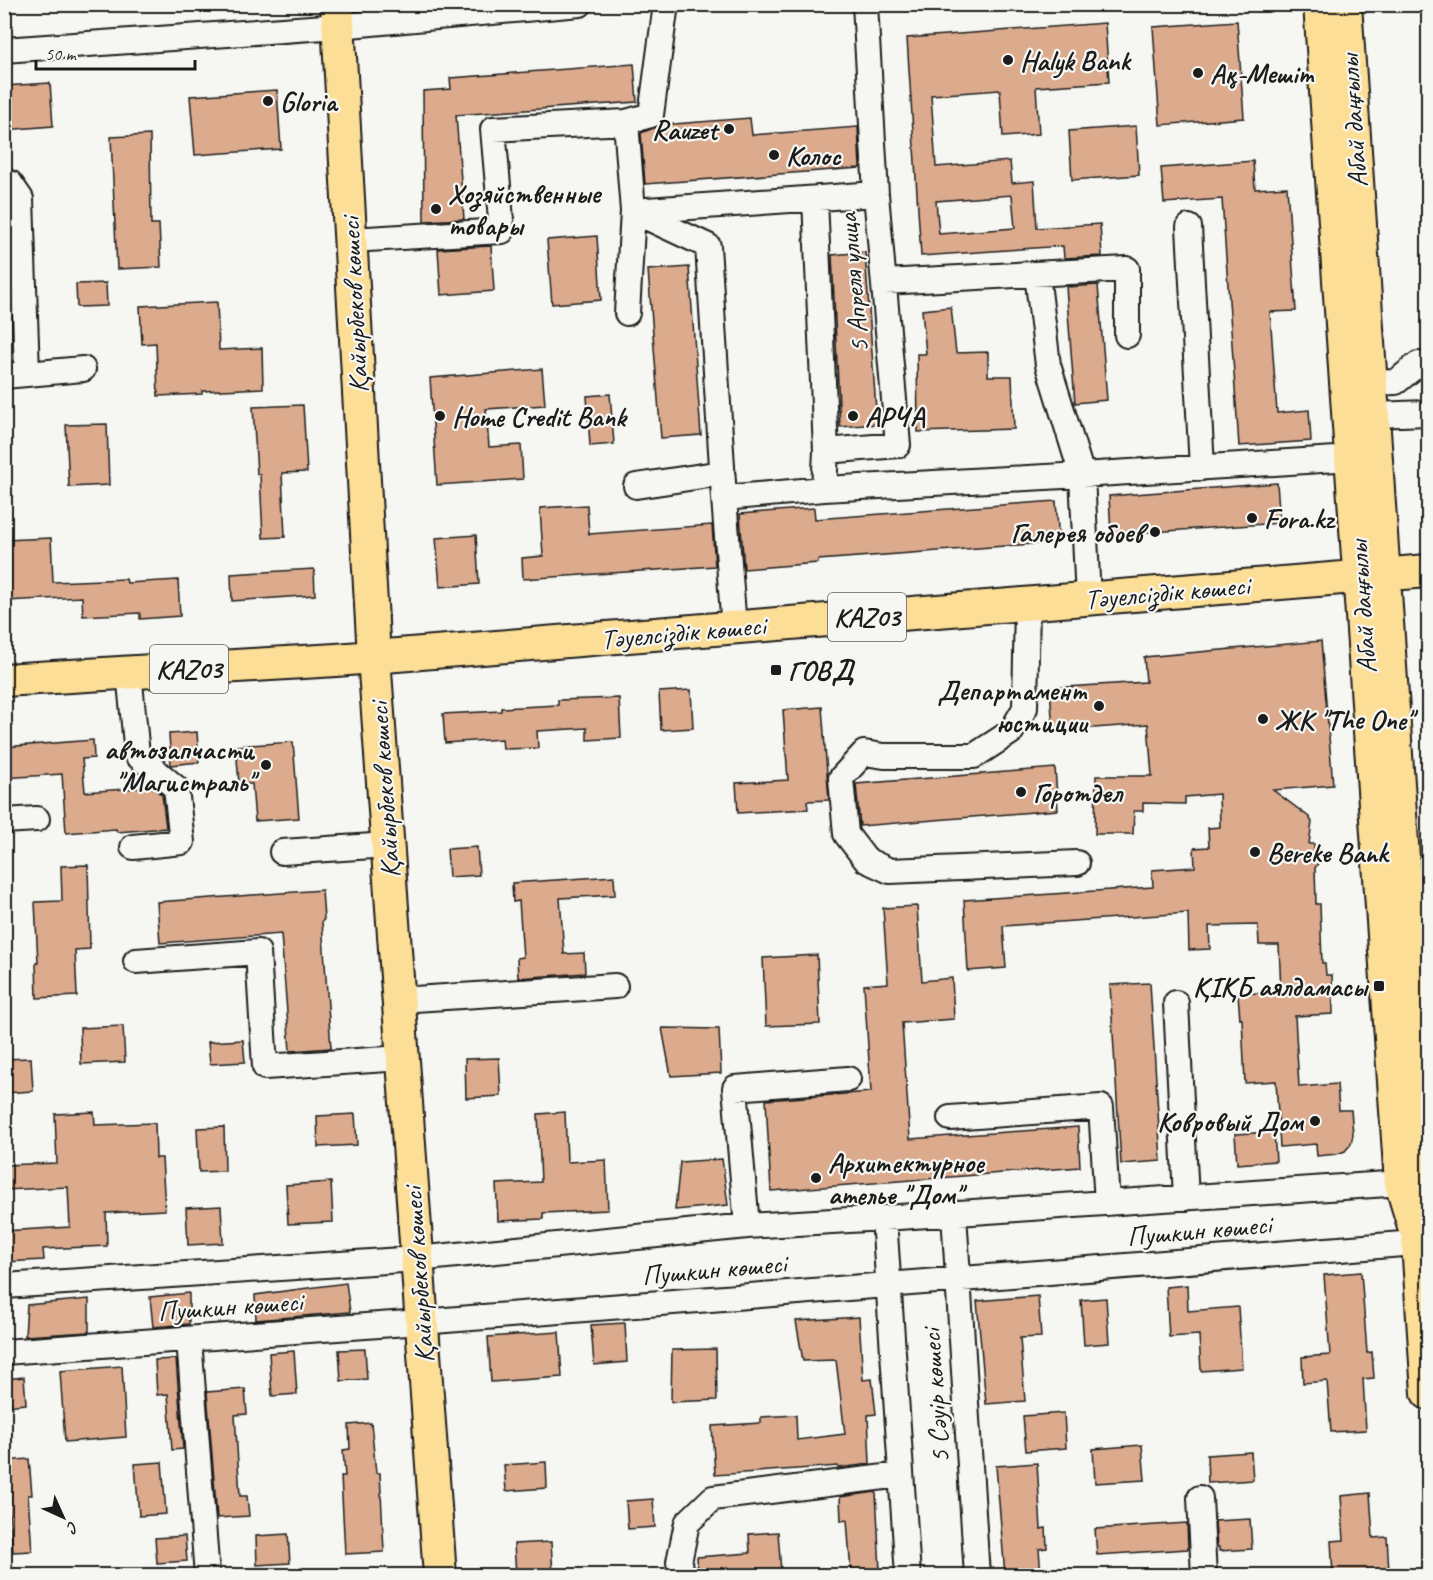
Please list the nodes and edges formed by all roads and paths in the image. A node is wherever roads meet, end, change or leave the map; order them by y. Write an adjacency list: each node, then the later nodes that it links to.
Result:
1 (580, 4): 6 (street)
2 (666, 4): 8 (street)
3 (865, 4): 10 (street, 5 Апреля улица)
4 (1320, 4): 27 (main road, Абай даңғылы)
5 (1345, 4): 23 (main road, Абай даңғылы)
6 (338, 15): 7 (street); 14 (main road, Қайырбеков көшесі)
7 (4, 50)
8 (626, 122): 12 (street); 14 (street)
9 (4, 182): 16 (street)
10 (876, 195): 11 (street); 17 (street, 5 Апреля улица)
11 (815, 199): 12 (street); 26 (street)
12 (633, 211): 18 (street); 29 (street)
13 (1189, 227): 28 (street)
14 (351, 240): 39 (main road, Қайырбеков көшесі)
15 (1037, 274): 17 (street); 19 (street); 30 (street)
16 (14, 275): 22 (street)
17 (884, 282): 26 (street, 5 Апреля улица)
18 (627, 312)
19 (1127, 335)
20 (1418, 364): 23 (street)
21 (83, 369): 22 (street)
22 (16, 374)
23 (1371, 383): 25 (main road, Абай даңғылы)
24 (1428, 412): 25 (street)
25 (1373, 415): 35 (main road, Абай даңғылы)
26 (826, 451): 32 (street)
27 (1352, 458): 28 (street); 35 (main road, Абай даңғылы)
28 (1202, 468): 30 (street)
29 (722, 473): 31 (street); 33 (street)
30 (1082, 475): 32 (street); 36 (street)
31 (636, 486)
32 (824, 489): 33 (street)
33 (724, 498): 38 (street)
34 (1428, 571): 35 (main road, Тәуелсіздік көшесі)
35 (1372, 575): 36 (main road, Тәуелсіздік көшесі / KАZ03); 55 (main road, Абай даңғылы)
36 (1088, 599): 37 (main road, Тәуелсіздік көшесі / KАZ03)
37 (1027, 604): 38 (main road, Тәуелсіздік көшесі / KАZ03); 47 (street)
38 (734, 628): 39 (main road, Тәуелсіздік көшесі / KАZ03)
39 (374, 657): 40 (main road, Тәуелсіздік көшесі / KАZ03); 44 (main road, Қайырбеков көшесі)
40 (129, 672): 41 (main road, Тәуелсіздік көшесі / KАZ03); 45 (street)
41 (4, 680)
42 (37, 819): 43 (street)
43 (4, 821)
44 (388, 845): 46 (street); 50 (main road, Қайырбеков көшесі)
45 (133, 847)
46 (282, 852)
47 (1077, 863)
48 (136, 961): 52 (street)
49 (615, 986): 50 (street)
50 (399, 1000): 52 (main road, Қайырбеков көшесі)
51 (1176, 1004): 56 (street)
52 (403, 1058): 62 (main road, Қайырбеков көшесі)
53 (848, 1079): 60 (street)
54 (950, 1118): 57 (street)
55 (1418, 1181): 56 (street, Пушкин көшесі); 61 (main road, Абай даңғылы)
56 (1186, 1198): 57 (street, Пушкин көшесі)
57 (1107, 1203): 58 (street, Пушкин көшесі)
58 (954, 1214): 59 (street, Пушкин көшесі); 63 (street, 5 Сәуір көшесі)
59 (884, 1218): 60 (street, Пушкин көшесі); 64 (street, 5 Сәуір көшесі)
60 (747, 1226): 62 (street, Пушкин көшесі)
61 (1423, 1243): 63 (street, Пушкин көшесі); 69 (main road, Абай даңғылы)
62 (417, 1259): 65 (street, Пушкин көшесі); 66 (main road, Қайырбеков көшесі)
63 (958, 1280): 64 (street, Пушкин көшесі); 76 (street, 5 Сәуір көшесі)
64 (889, 1285): 66 (street, Пушкин көшесі); 70 (street, 5 Сәуір көшесі)
65 (4, 1287)
66 (422, 1322): 67 (street, Пушкин көшесі); 73 (main road, Қайырбеков көшесі)
67 (189, 1339): 68 (street, Пушкин көшесі); 72 (street)
68 (4, 1352)
69 (1428, 1393)
70 (901, 1475): 74 (street); 75 (street, 5 Сәуір көшесі)
71 (1200, 1498): 77 (street)
72 (207, 1575)
73 (440, 1575)
74 (681, 1575)
75 (908, 1575)
76 (977, 1575)
77 (1204, 1575)

